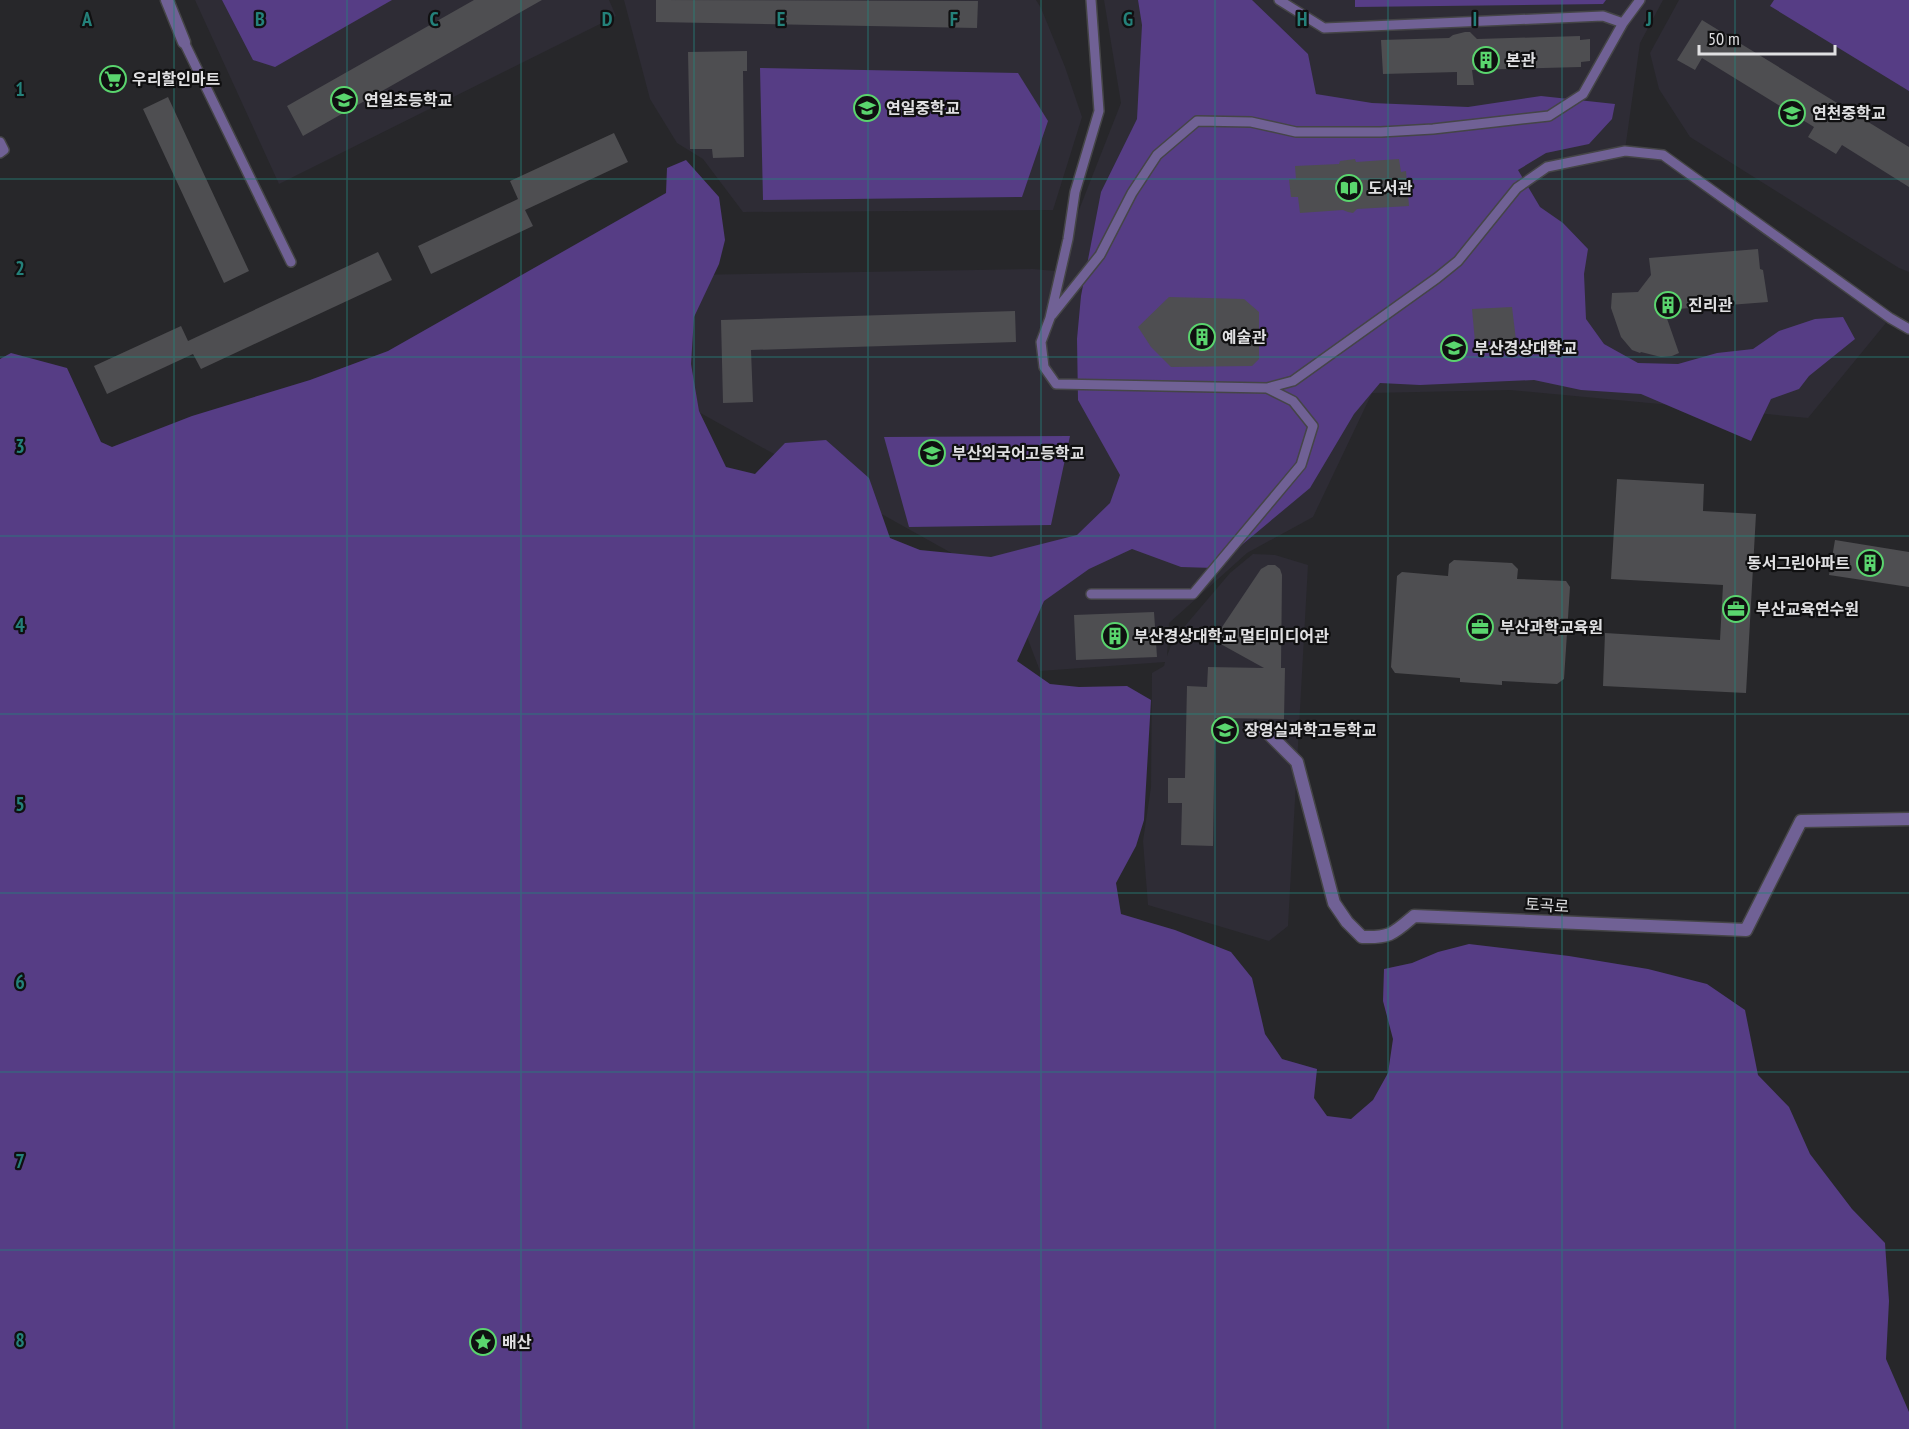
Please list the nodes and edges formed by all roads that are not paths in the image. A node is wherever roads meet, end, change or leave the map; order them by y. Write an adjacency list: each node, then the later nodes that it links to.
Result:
1 (166, 0): 6 (street)
2 (1091, 0): 10 (lane)
3 (1279, 0): 5 (lane)
4 (1640, 0): 5 (lane)
5 (1623, 23): 10 (lane)
6 (184, 42): 9 (lane)
7 (0, 142): 8 (lane)
8 (0, 153)
9 (291, 262)
10 (1050, 318): 12 (lane)
11 (1909, 329): 12 (lane)
12 (1267, 388): 13 (lane)
13 (1091, 594)
14 (1263, 728): 15 (street, 토곡로)
15 (1909, 819)

